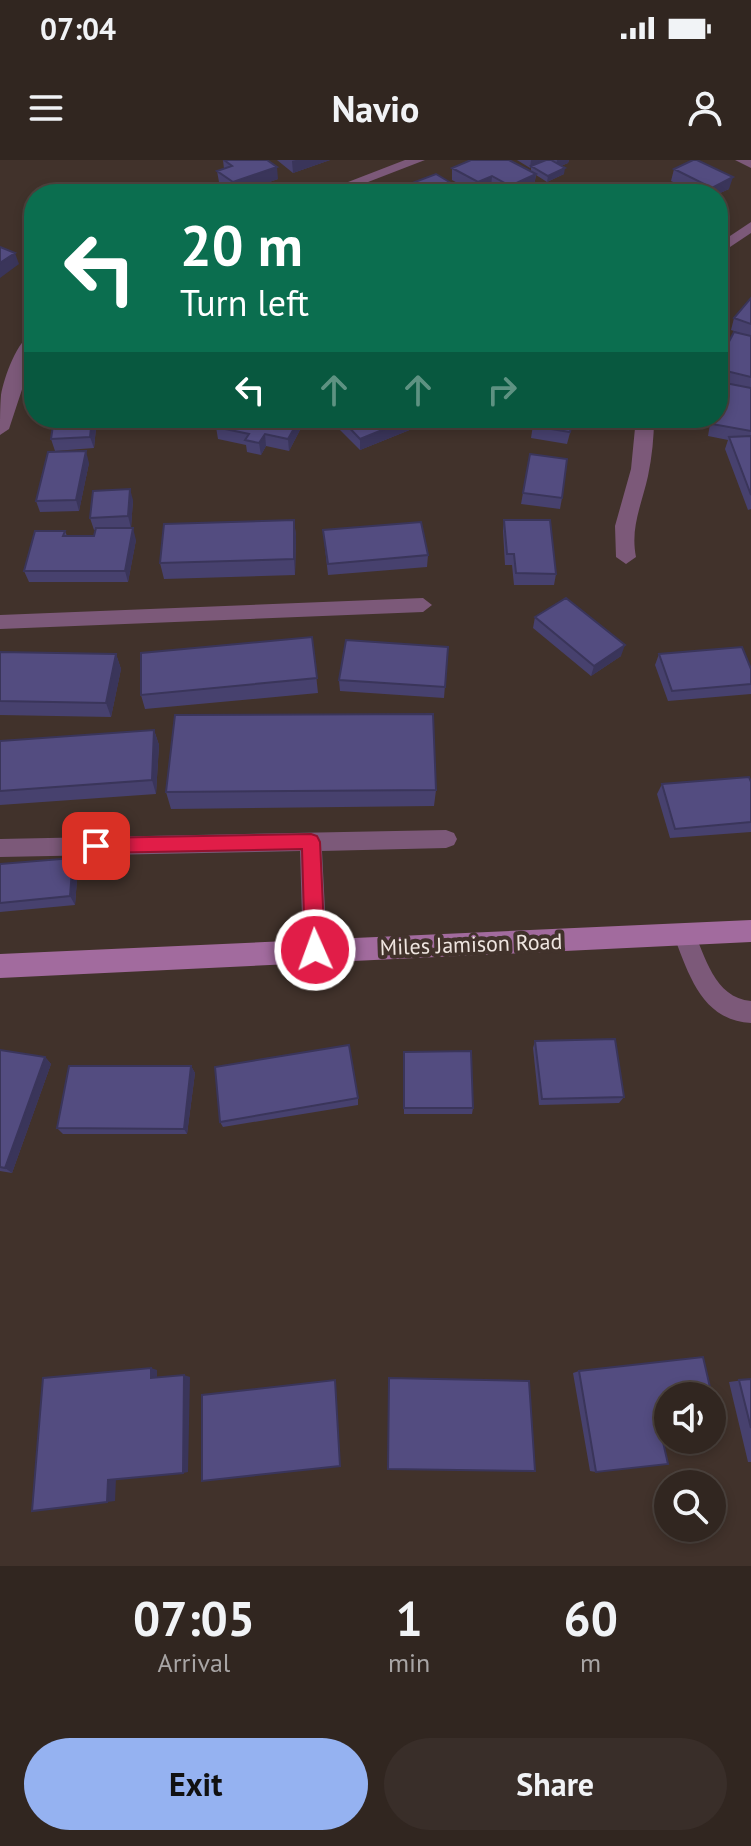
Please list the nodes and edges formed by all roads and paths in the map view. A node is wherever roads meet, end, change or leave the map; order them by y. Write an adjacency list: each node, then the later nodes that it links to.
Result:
1 (418, 160): 4 (street)
2 (742, 160): 3 (street)
3 (751, 164)
4 (352, 184)
5 (751, 226): 6 (street)
6 (728, 243)
7 (24, 354): 9 (street)
8 (644, 428): 10 (street)
9 (0, 429)
10 (626, 557)
11 (423, 605): 12 (lane)
12 (0, 622)
13 (446, 839): 14 (lane)
14 (311, 842): 15 (lane); 18 (lane)
15 (0, 848)
16 (751, 931): 17 (main road, Miles Jamison Road)
17 (684, 934): 18 (main road, Miles Jamison Road); 20 (lane)
18 (315, 950): 19 (main road, Miles Jamison Road)
19 (0, 966)
20 (751, 1012)

